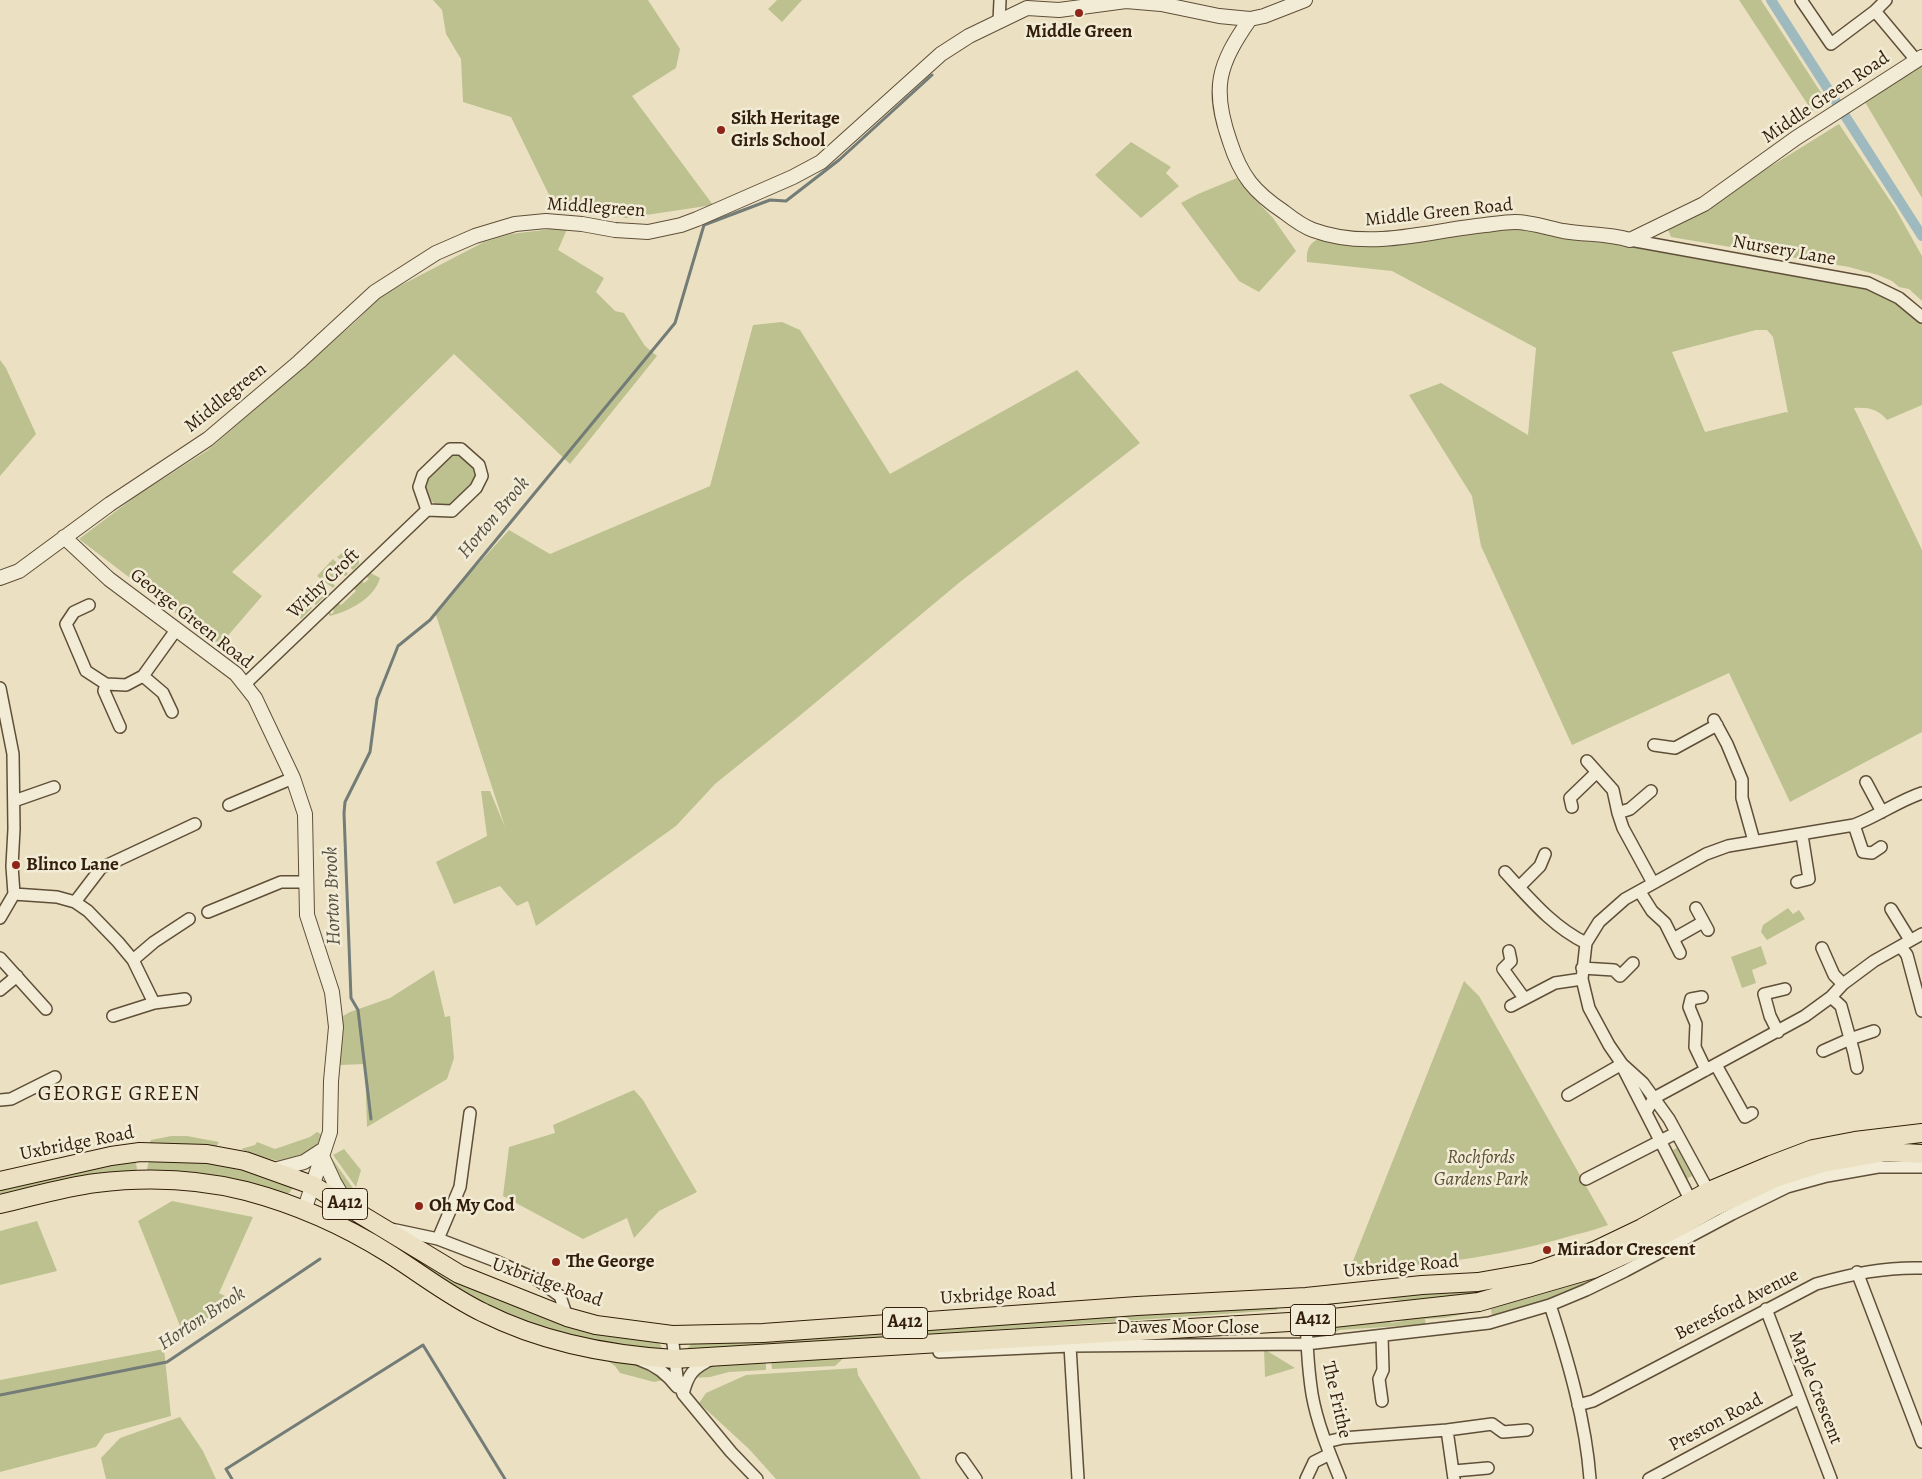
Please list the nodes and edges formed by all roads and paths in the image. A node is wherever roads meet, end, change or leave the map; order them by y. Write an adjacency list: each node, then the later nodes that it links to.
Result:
1 (1000, 0): 7 (street)
2 (1305, 0): 6 (street, Middlegreen)
3 (1802, 0): 5 (street)
4 (1886, 0): 5 (street)
5 (1875, 11): 8 (street)
6 (1250, 18): 7 (street, Middlegreen); 9 (street, Middle Green Road)
7 (999, 22): 12 (street, Middlegreen)
8 (1919, 59): 9 (street, Middle Green Road)
9 (1630, 240): 10 (street, Nursery Lane)
10 (1922, 317)
11 (427, 510): 11 (street); 18 (street, Withy Croft)
12 (64, 537): 13 (street, Middlegreen); 15 (street, George Green Road)
13 (0, 578)
14 (89, 605): 17 (street)
15 (176, 630): 16 (street); 18 (street, George Green Road)
16 (143, 676): 17 (street); 20 (street)
17 (106, 684): 21 (street)
18 (245, 684): 25 (street, George Green Road)
19 (0, 688): 30 (street)
20 (172, 712)
21 (120, 727)
22 (1654, 745): 38 (street)
23 (1587, 761): 24 (street)
24 (1597, 772): 32 (street); 34 (street)
25 (293, 778): 31 (street); 43 (street, George Green Road)
26 (1866, 782): 33 (street)
27 (54, 787): 30 (street)
28 (1651, 791): 34 (street)
29 (1922, 793): 33 (street)
30 (14, 801): 41 (street)
31 (229, 805)
32 (1572, 807)
33 (1882, 812): 36 (street)
34 (1618, 813): 45 (street)
35 (195, 824): 49 (street)
36 (1854, 825): 37 (street); 39 (street)
37 (1802, 835): 38 (street); 44 (street)
38 (1754, 841): 45 (street)
39 (1881, 847)
40 (1545, 854): 46 (street)
41 (6, 866): 48 (street)
42 (1505, 872): 46 (street)
43 (306, 882): 52 (street); 96 (street, George Green Road)
44 (1796, 882)
45 (1653, 884): 47 (street)
46 (1519, 887): 57 (street)
47 (1640, 892): 56 (street); 57 (street)
48 (14, 894): 49 (street); 53 (street)
49 (75, 902): 63 (street)
50 (1696, 908): 56 (street)
51 (1891, 909): 58 (street)
52 (208, 912)
53 (0, 918)
54 (189, 919): 63 (street)
55 (1922, 934): 58 (street)
56 (1673, 939): 61 (street)
57 (1586, 942): 65 (street)
58 (1905, 944): 67 (street); 77 (street)
59 (1822, 948): 67 (street)
60 (1509, 952): 73 (street)
61 (1680, 953)
62 (0, 958): 66 (street)
63 (133, 960): 74 (street)
64 (1633, 963): 65 (street)
65 (1582, 974): 73 (street); 83 (street)
66 (16, 976): 69 (street); 76 (street)
67 (1843, 984): 71 (street)
68 (1785, 989): 80 (street)
69 (0, 990)
70 (1702, 997): 84 (street)
71 (1831, 997): 80 (street); 81 (street)
72 (185, 998): 74 (street)
73 (1524, 998): 75 (street)
74 (154, 1003): 78 (street)
75 (1511, 1006)
76 (46, 1009)
77 (1922, 1011)
78 (113, 1016)
79 (1874, 1031): 81 (street)
80 (1778, 1032): 84 (street)
81 (1850, 1038): 82 (street); 85 (street)
82 (1823, 1051)
83 (1622, 1064): 87 (street); 88 (street); 90 (street)
84 (1711, 1068): 88 (street); 92 (street)
85 (1856, 1068)
86 (55, 1077): 89 (street)
87 (1568, 1095)
88 (1654, 1098): 90 (street); 93 (street)
89 (0, 1100)
90 (1646, 1112): 95 (street)
91 (470, 1113): 109 (street)
92 (1752, 1113)
93 (1676, 1133): 95 (street); 103 (street)
94 (1922, 1134): 103 (main road, Uxbridge Road / A412)
95 (1661, 1141): 100 (street); 106 (street)
96 (323, 1152): 99 (street); 102 (street, George Green Road); 105 (street)
97 (1922, 1154): 103 (main road, Uxbridge Road / A412)
98 (1922, 1167): 113 (street)
99 (274, 1170): 101 (main road, Uxbridge Road / A412); 102 (main road, Uxbridge Road / A412)
100 (1586, 1179)
101 (0, 1181)
102 (312, 1185): 105 (main road, Uxbridge Road / A412); 107 (street, George Green Road)
103 (1712, 1198): 106 (main road, Uxbridge Road / A412)
104 (0, 1204): 107 (main road, Uxbridge Road / A412)
105 (348, 1206): 108 (main road, Uxbridge Road / A412)
106 (1694, 1209): 112 (main road, Uxbridge Road / A412); 116 (main road, Uxbridge Road / A412)
107 (304, 1211): 122 (main road, Uxbridge Road / A412)
108 (387, 1229): 109 (street); 115 (main road, Uxbridge Road / A412)
109 (438, 1239): 115 (street)
110 (1922, 1268): 111 (street, Beresford Avenue)
111 (1856, 1272): 114 (street, Beresford Avenue); 132 (street)
112 (1306, 1297): 116 (street, The Frithe); 117 (main road, Uxbridge Road / A412)
113 (1550, 1306): 118 (street); 128 (street)
114 (1766, 1309): 126 (street, Maple Crescent); 128 (street, Beresford Avenue)
115 (567, 1317): 117 (main road, Uxbridge Road / A412)
116 (1306, 1321): 119 (street, The Frithe); 123 (main road, Uxbridge Road / A412)
117 (672, 1335): 124 (street)
118 (1382, 1336): 119 (street); 127 (street)
119 (1306, 1344): 120 (street, Dawes Moor Close); 131 (street, The Frithe)
120 (1070, 1346): 121 (street, Dawes Moor Close); 139 (street)
121 (857, 1355)
122 (630, 1356): 124 (main road, Uxbridge Road / A412); 125 (street)
123 (716, 1357): 124 (main road, Uxbridge Road / A412); 125 (street)
124 (674, 1359): 125 (street)
125 (683, 1394): 137 (street)
126 (1800, 1398): 143 (street, Preston Road); 144 (street, Maple Crescent)
127 (1382, 1401)
128 (1578, 1405): 142 (street)
129 (1447, 1430): 130 (street); 131 (street); 136 (street)
130 (1527, 1430)
131 (1326, 1442): 133 (street, The Frithe)
132 (1922, 1442)
133 (1330, 1454): 140 (street); 141 (street, The Frithe)
134 (962, 1459): 138 (street)
135 (1488, 1468): 136 (street)
136 (1454, 1475)
137 (757, 1479)
138 (976, 1479)
139 (1078, 1479)
140 (1306, 1479)
141 (1340, 1479)
142 (1590, 1479)
143 (1649, 1479)
144 (1831, 1479)

